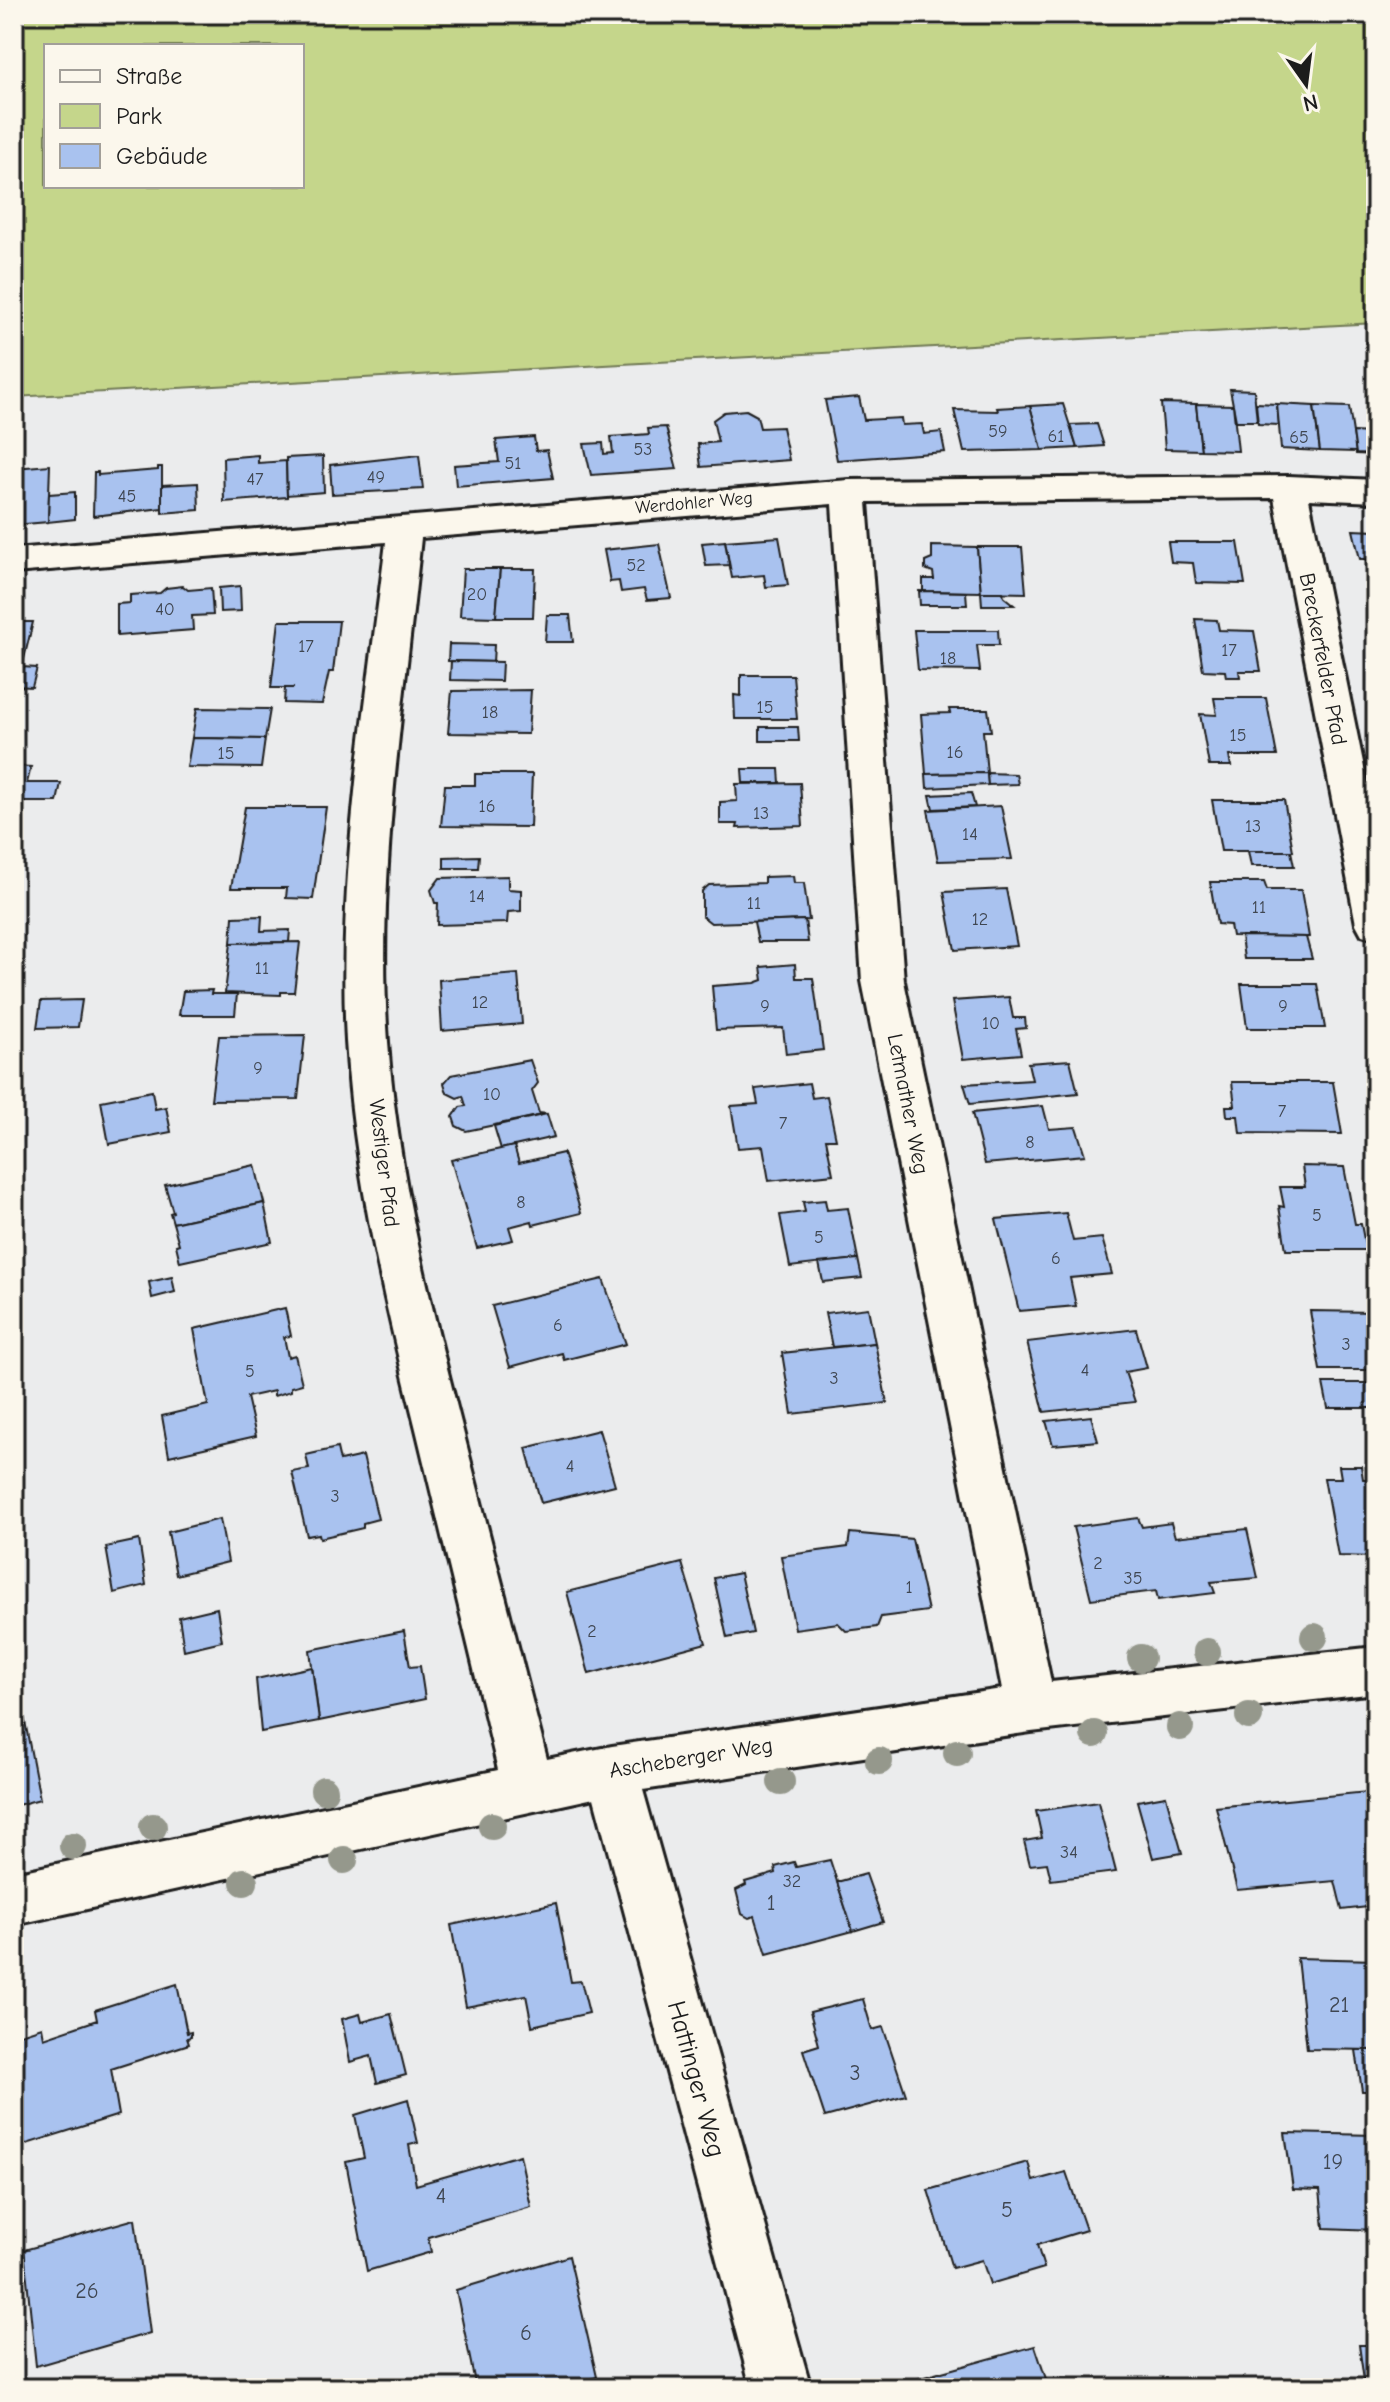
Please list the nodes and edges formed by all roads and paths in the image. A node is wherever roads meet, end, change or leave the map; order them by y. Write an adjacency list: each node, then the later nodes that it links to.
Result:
1 (1289, 487): 2 (street, Werdohler Weg); 3 (street, Werdohler Weg); 6 (street, Breckerfelder Pfad)
2 (849, 491): 4 (street, Werdohler Weg); 8 (street, Letmather Weg)
3 (1376, 491)
4 (405, 527): 5 (street, Werdohler Weg); 10 (street, Westiger Pfad)
5 (14, 561)
6 (1376, 924)
7 (1376, 1670): 8 (street, Ascheberger Weg)
8 (1031, 1708): 9 (street, Ascheberger Weg)
9 (612, 1770): 10 (street, Ascheberger Weg); 12 (street, Hattinger Weg)
10 (528, 1786): 11 (street, Ascheberger Weg)
11 (14, 1899)
12 (781, 2388)

